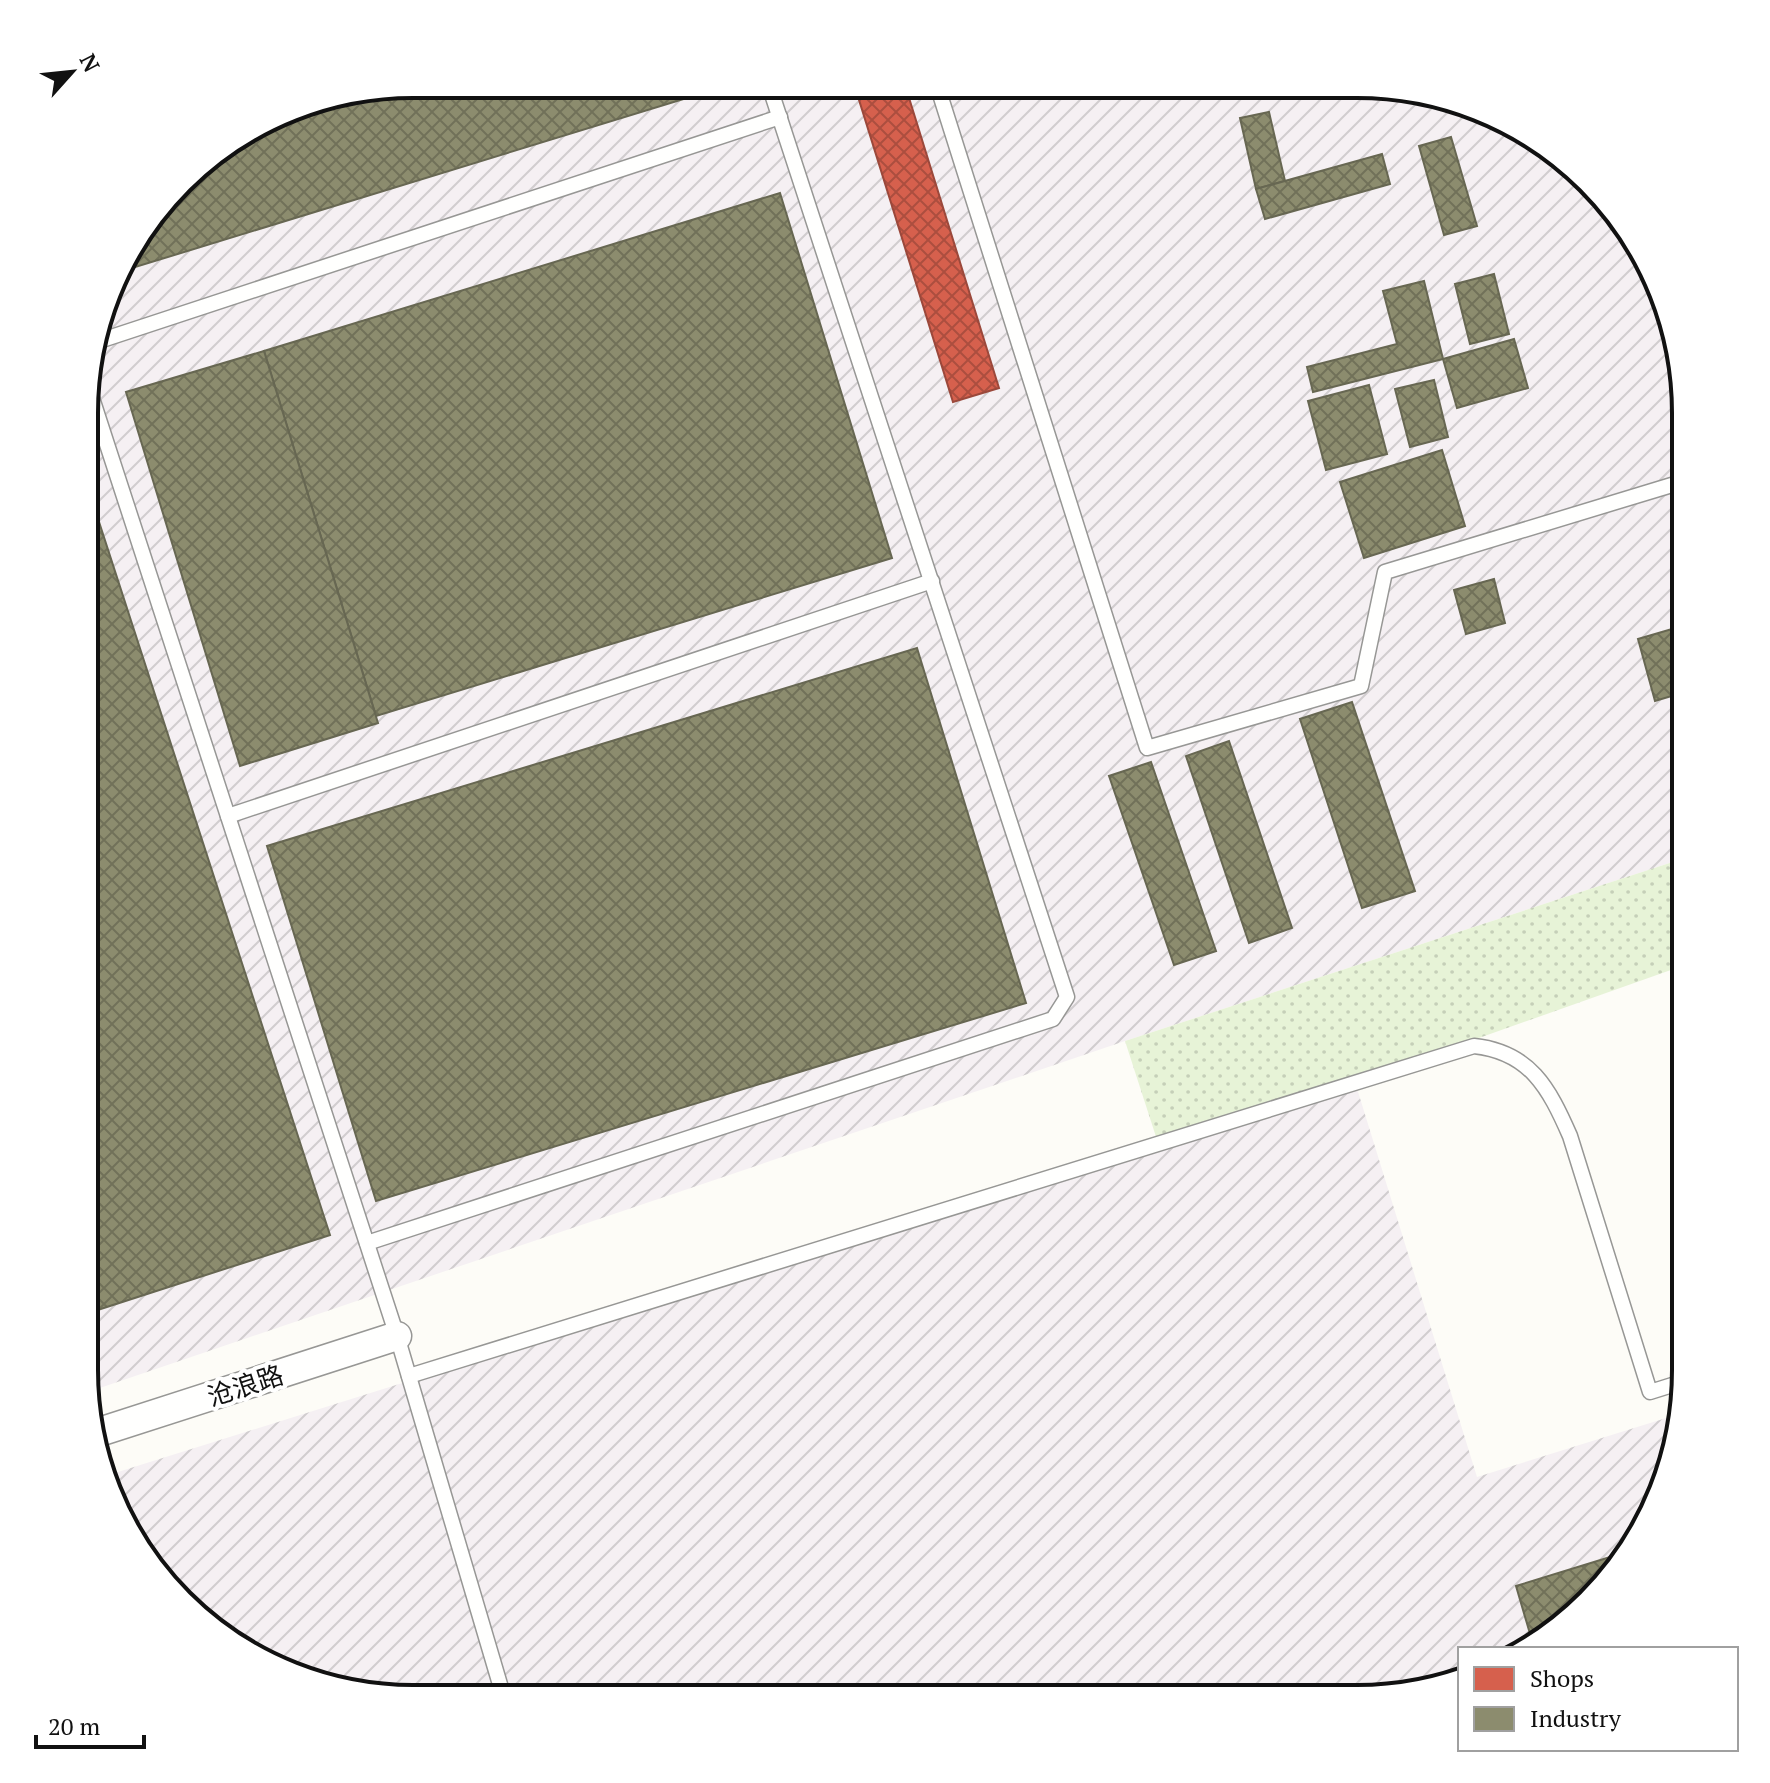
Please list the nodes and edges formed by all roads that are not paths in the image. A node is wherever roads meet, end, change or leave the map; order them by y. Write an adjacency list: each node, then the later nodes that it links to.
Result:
1 (773, 98): 3 (lane)
2 (941, 98): 6 (lane)
3 (780, 117): 4 (lane); 7 (lane)
4 (107, 338)
5 (98, 417): 8 (lane)
6 (1672, 485)
7 (932, 581): 8 (lane); 9 (lane)
8 (228, 816): 9 (lane)
9 (367, 1243): 10 (lane)
10 (397, 1336): 11 (lane); 13 (street, 沧浪路)
11 (409, 1376): 12 (lane); 14 (lane)
12 (1671, 1385)
13 (104, 1431)
14 (500, 1685)

